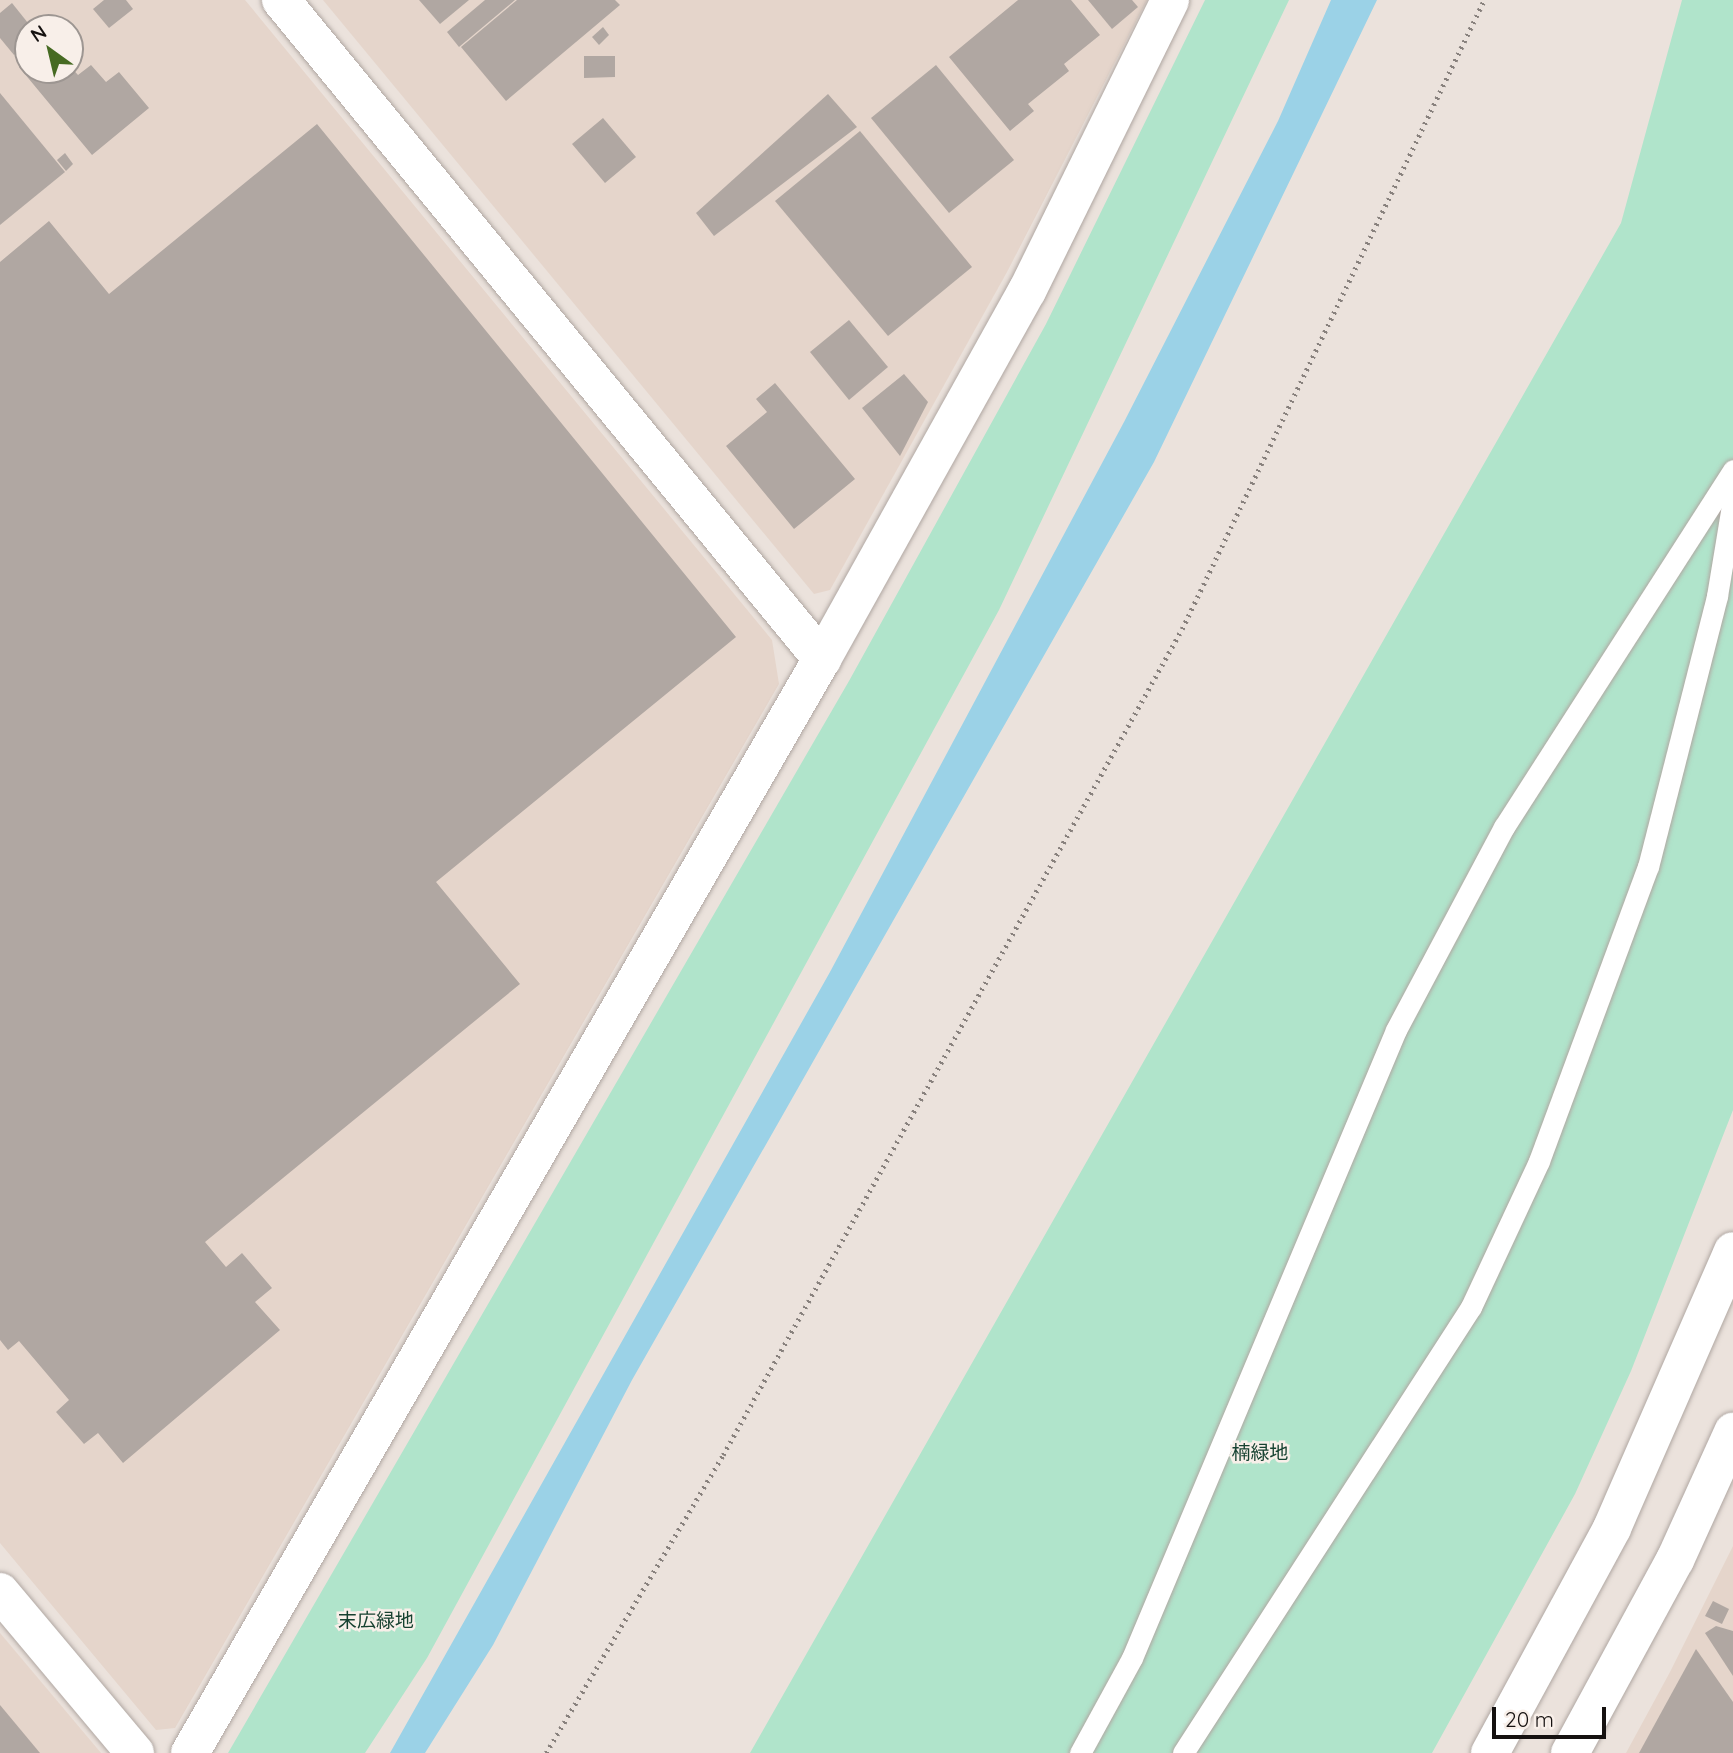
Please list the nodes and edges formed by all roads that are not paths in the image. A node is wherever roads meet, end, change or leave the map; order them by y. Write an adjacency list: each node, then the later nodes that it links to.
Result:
1 (281, 0): 5 (street)
2 (1170, 0): 5 (street)
3 (1733, 470): 11 (lane)
4 (1733, 499): 12 (lane)
5 (822, 659): 10 (street)
6 (1733, 1251): 13 (street)
7 (1733, 1432): 14 (street)
8 (0, 1592): 9 (street)
9 (135, 1753)
10 (190, 1753)
11 (1080, 1753)
12 (1183, 1753)
13 (1490, 1753)
14 (1570, 1753)

